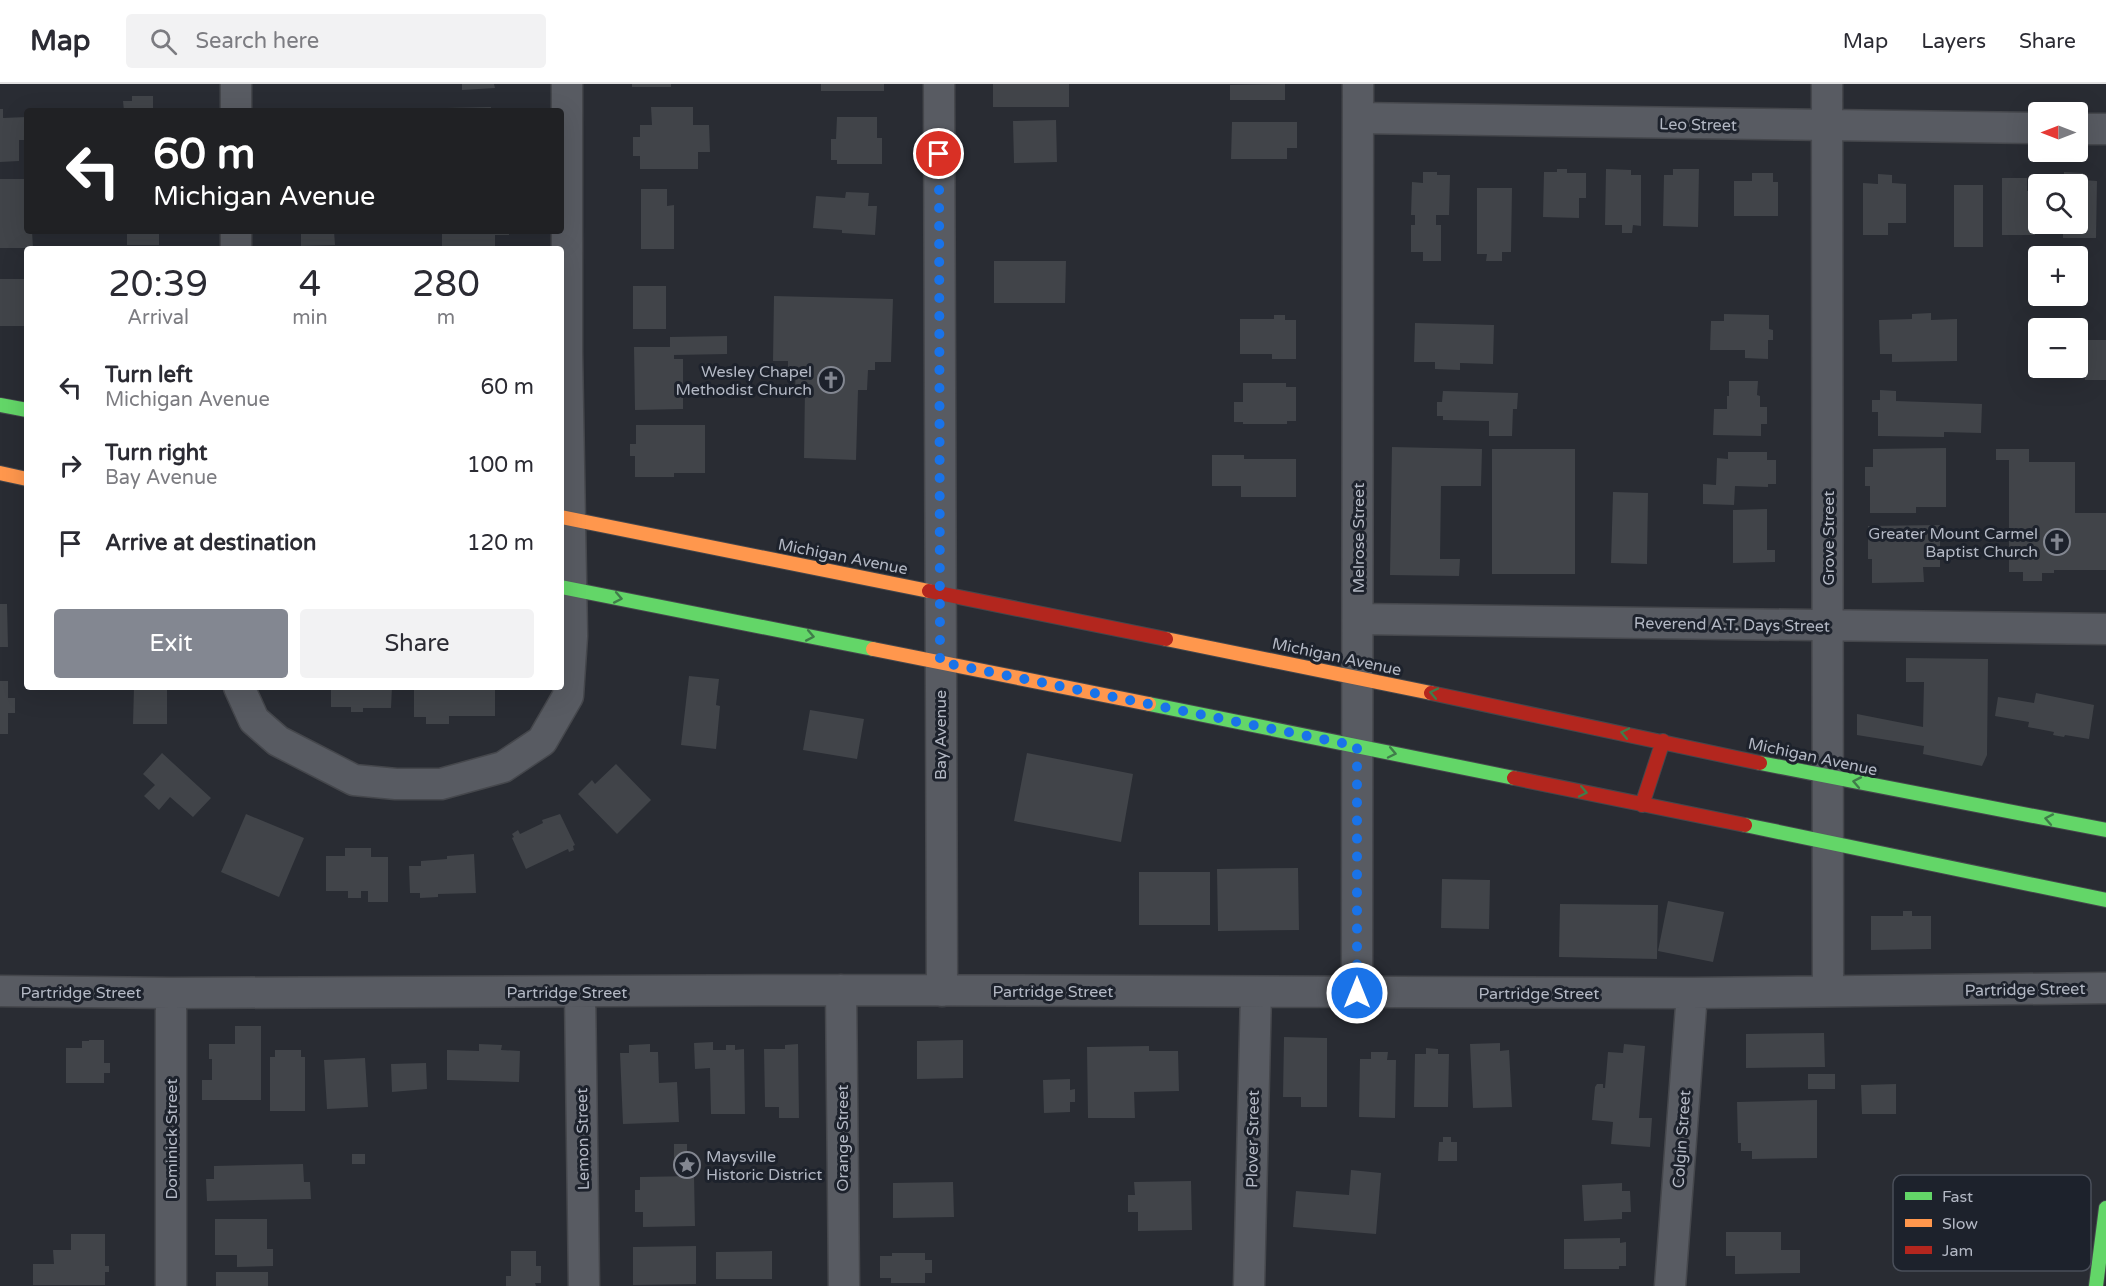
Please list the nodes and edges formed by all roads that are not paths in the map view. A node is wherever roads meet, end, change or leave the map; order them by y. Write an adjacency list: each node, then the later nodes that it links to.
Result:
1 (236, 84): 6 (street)
2 (567, 84): 16 (street)
3 (939, 84): 18 (street, Bay Avenue)
4 (1358, 84): 7 (street, Melrose Street)
5 (1827, 84): 8 (street, Grove Street)
6 (236, 108)
7 (1358, 118): 8 (street, Leo Street); 19 (street, Melrose Street)
8 (1827, 127): 9 (street, Leo Street); 20 (street, Grove Street)
9 (2028, 128)
10 (2088, 129): 11 (street)
11 (2106, 129)
12 (0, 405): 13 (main road)
13 (24, 409)
14 (0, 473): 15 (main road)
15 (24, 478)
16 (566, 518): 17 (street); 18 (main road, Michigan Avenue)
17 (566, 588): 22 (main road, one-way to 22); 24 (street)
18 (940, 592): 22 (street, Bay Avenue); 23 (main road, Michigan Avenue)
19 (1358, 619): 20 (street, Reverend A.T. Days Street); 23 (street, Melrose Street)
20 (1829, 625): 21 (street, Reverend A.T. Days Street); 27 (street, Grove Street)
21 (2106, 629)
22 (940, 662): 26 (main road); 35 (street, Bay Avenue)
23 (1358, 676): 25 (main road, Michigan Avenue, one-way to 23); 26 (street, Melrose Street)
24 (239, 690)
25 (1663, 741): 27 (main road, Michigan Avenue); 28 (main road)
26 (1357, 746): 28 (main road, one-way to 28); 40 (street, Melrose Street)
27 (1828, 777): 29 (main road, Michigan Avenue, one-way to 27); 30 (street, Grove Street)
28 (1642, 805): 30 (main road)
29 (2106, 830)
30 (1828, 843): 31 (main road); 36 (street, Grove Street)
31 (2106, 900)
32 (2106, 988): 36 (street, Partridge Street)
33 (841, 990): 35 (street, Partridge Street); 37 (street, Partridge Street); 45 (street, Orange Street)
34 (0, 991): 39 (street, Partridge Street)
35 (942, 991): 38 (street, Partridge Street)
36 (1828, 991): 41 (street, Partridge Street)
37 (580, 992): 39 (street, Partridge Street); 44 (street, Lemon Street)
38 (1256, 992): 40 (street, Partridge Street); 46 (street, Plover Street)
39 (171, 993): 43 (street, Dominick Street)
40 (1357, 993): 41 (street, Partridge Street)
41 (1692, 993): 47 (street, Colgin Street)
42 (2106, 1208): 48 (main road)
43 (171, 1286)
44 (584, 1286)
45 (843, 1286)
46 (1249, 1286)
47 (1670, 1286)
48 (2096, 1286)

